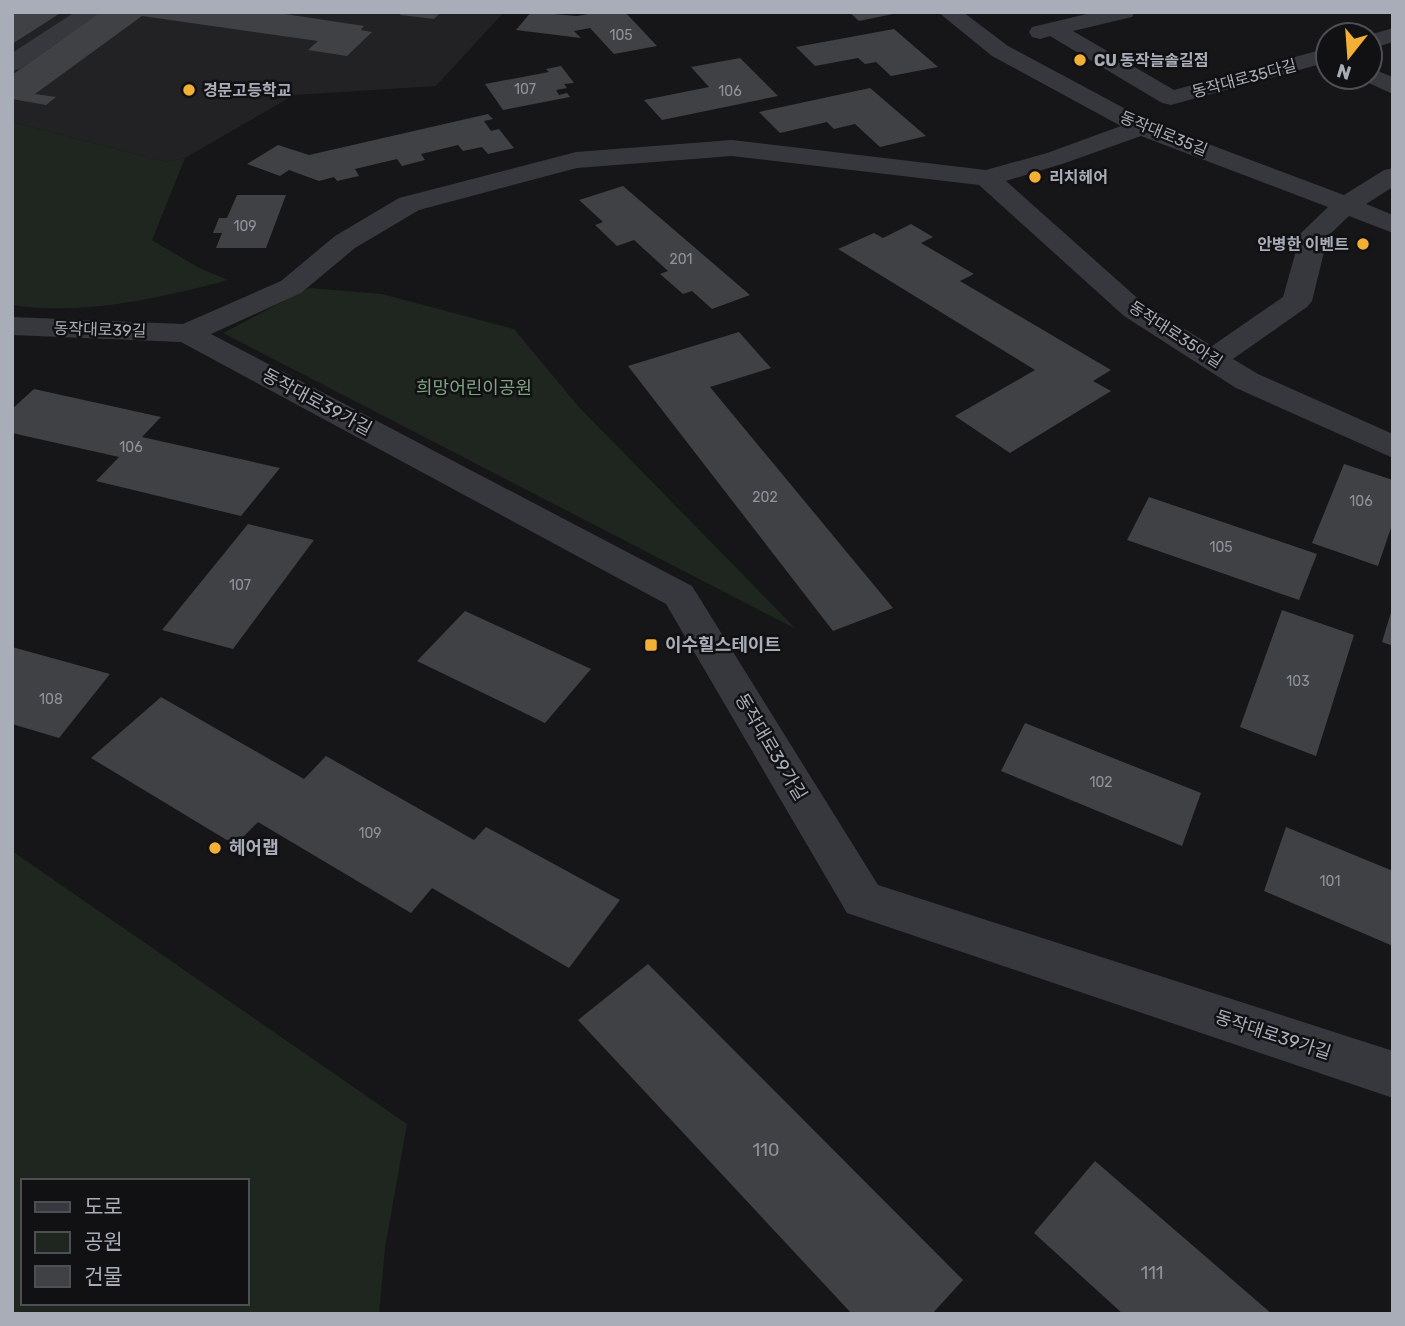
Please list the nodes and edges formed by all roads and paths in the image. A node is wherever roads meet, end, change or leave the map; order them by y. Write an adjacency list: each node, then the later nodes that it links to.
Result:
1 (90, 12): 7 (street)
2 (949, 12): 5 (street, 동작대로35길)
3 (1124, 12): 4 (street)
4 (1053, 29): 5 (street); 6 (street, 동작대로35다길)
5 (990, 44): 8 (street, 동작대로35길)
6 (1314, 59)
7 (12, 64)
8 (1141, 127): 10 (street); 11 (street, 동작대로35길)
9 (1393, 176): 11 (street)
10 (987, 178): 14 (street); 15 (street, 동작대로35아길)
11 (1346, 205): 12 (street, 동작대로35길); 15 (street)
12 (1393, 225)
13 (12, 326): 14 (street, 동작대로39길)
14 (187, 332): 17 (street, 동작대로39가길)
15 (1213, 359): 16 (street, 동작대로35아길)
16 (1393, 447)
17 (1393, 1075)

